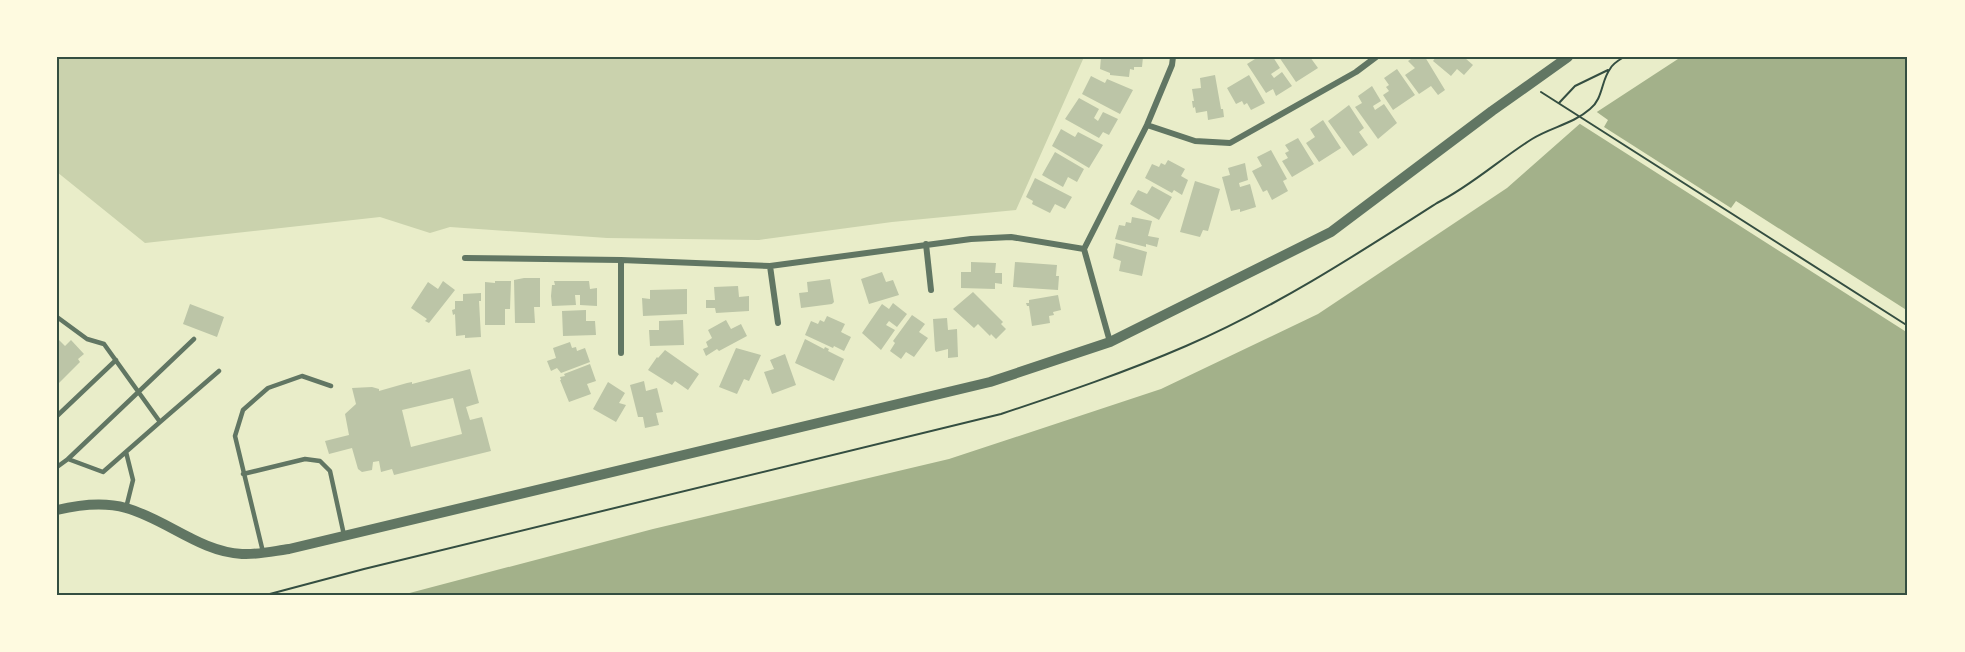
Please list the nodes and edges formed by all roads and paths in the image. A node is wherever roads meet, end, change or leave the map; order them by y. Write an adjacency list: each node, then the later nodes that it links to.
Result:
1 (1173, 57): 7 (street)
2 (1376, 57): 7 (street)
3 (1568, 57): 5 (street)
4 (1608, 70): 6 (path)
5 (1528, 85): 6 (path); 18 (street)
6 (1558, 104): 16 (path)
7 (1147, 125): 9 (street)
8 (926, 244): 9 (street); 12 (street); 13 (street)
9 (1084, 249): 18 (street)
10 (465, 258): 11 (street)
11 (621, 260): 12 (street); 19 (street)
12 (770, 266): 15 (street)
13 (931, 290)
14 (57, 317): 20 (lane)
15 (778, 323)
16 (1908, 326)
17 (194, 339): 23 (lane)
18 (1110, 342): 32 (street)
19 (621, 353)
20 (116, 360): 23 (lane); 24 (lane)
21 (219, 371): 25 (lane)
22 (332, 386): 29 (lane)
23 (139, 393): 25 (lane); 27 (lane)
24 (57, 416)
25 (160, 422): 26 (lane)
26 (126, 452): 27 (lane); 30 (lane)
27 (68, 459): 28 (lane)
28 (57, 467)
29 (243, 474): 32 (lane); 33 (lane)
30 (126, 508): 31 (street); 33 (street)
31 (57, 510)
32 (344, 535): 33 (street)
33 (263, 552)

